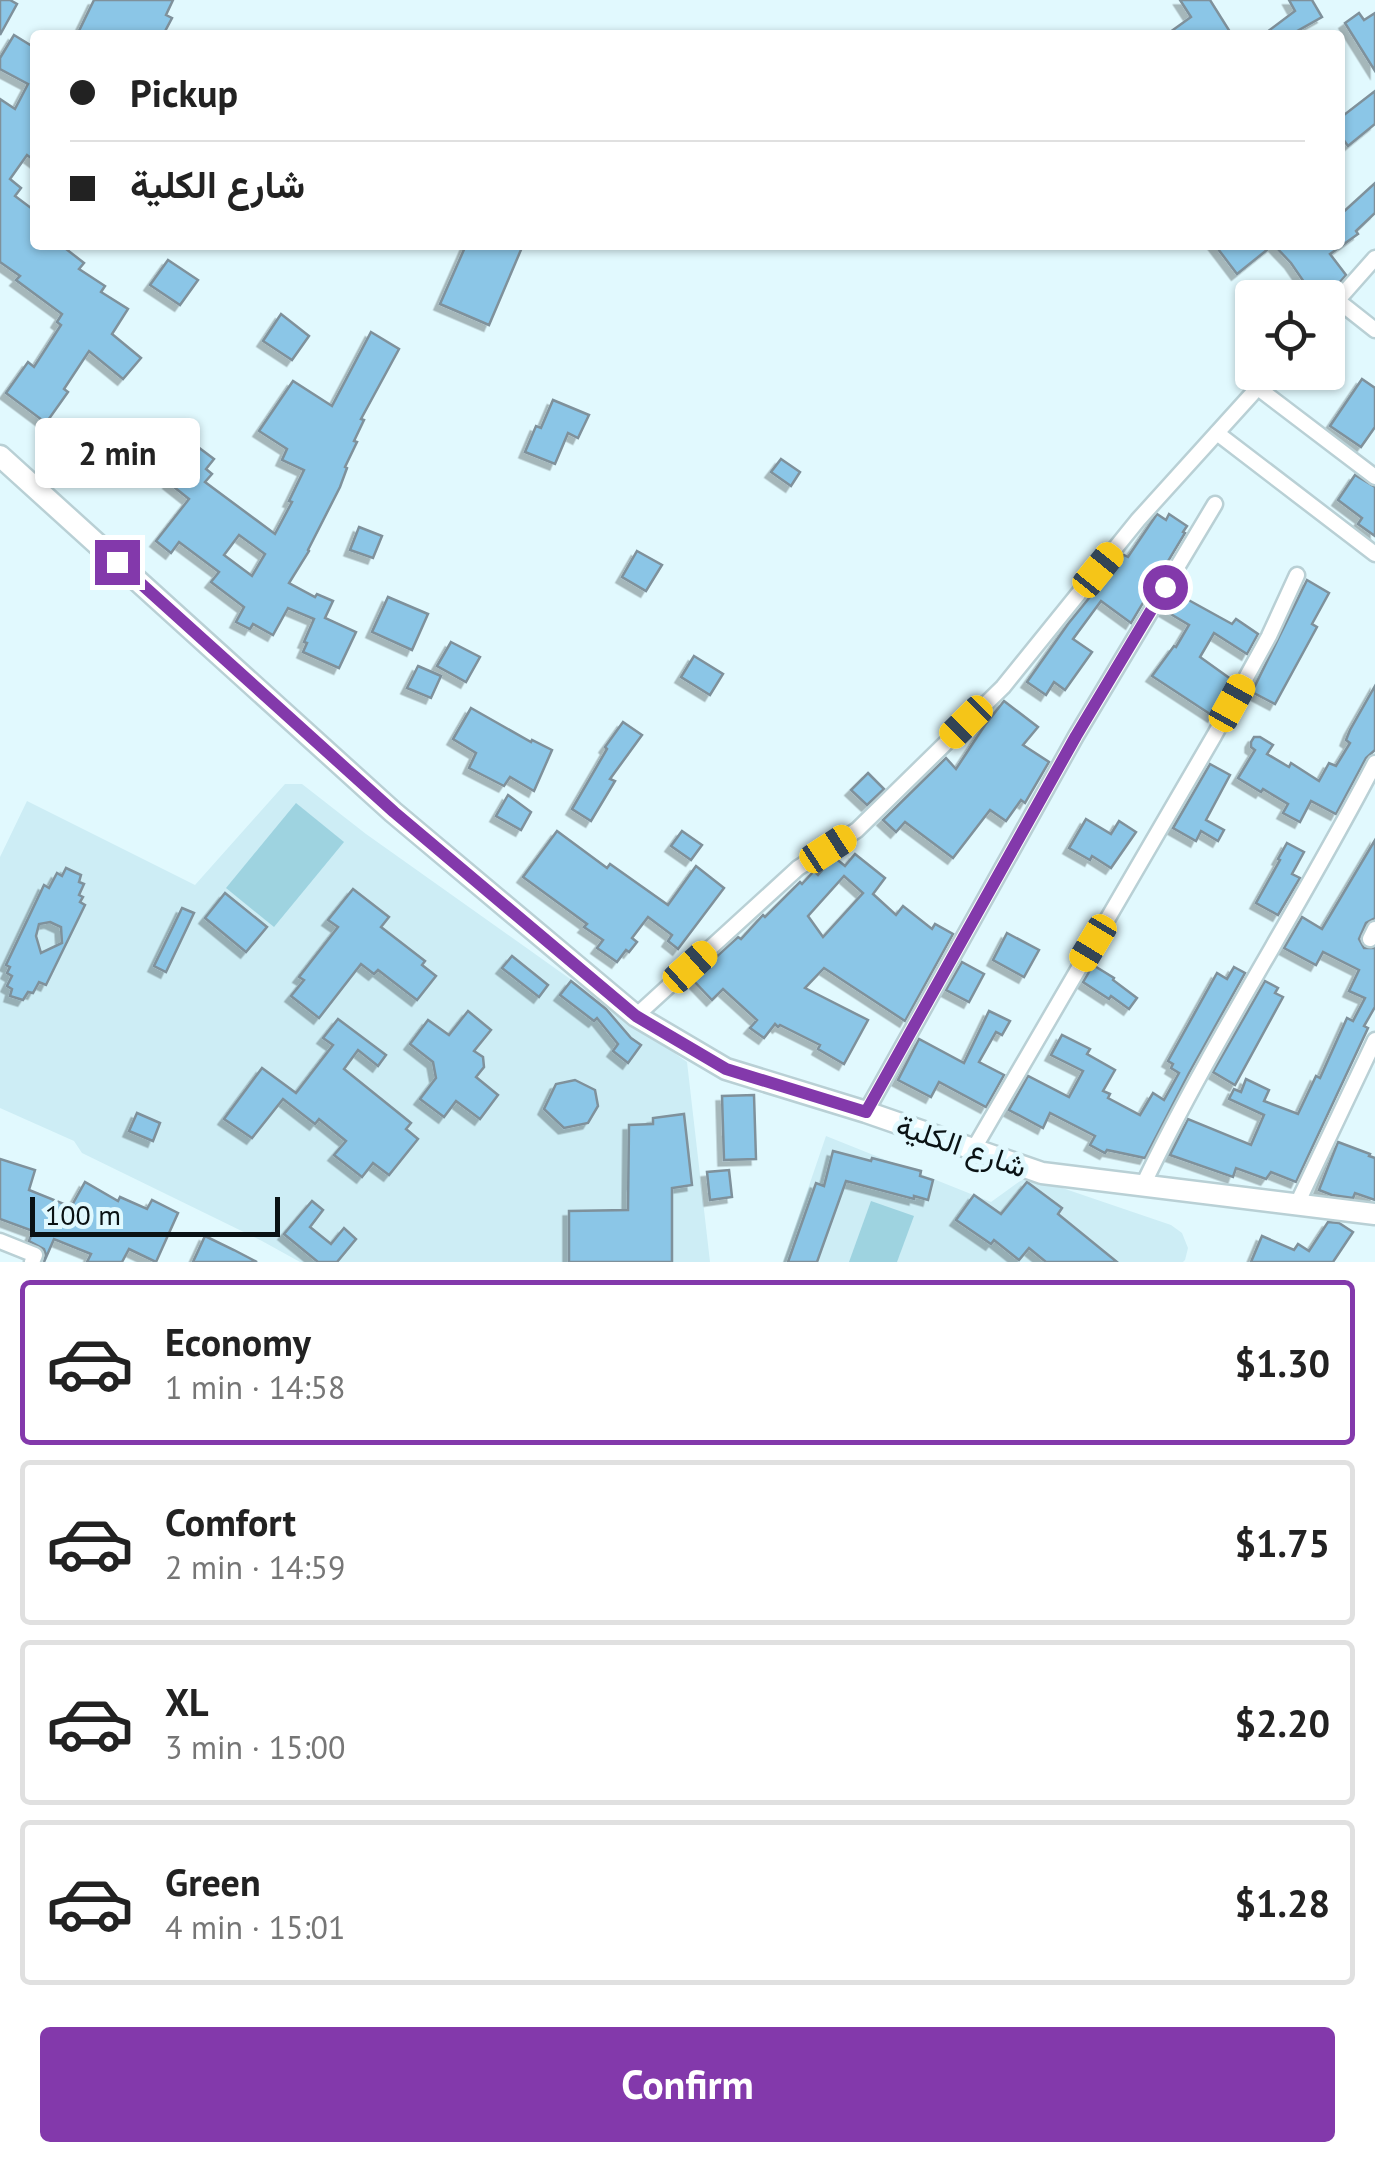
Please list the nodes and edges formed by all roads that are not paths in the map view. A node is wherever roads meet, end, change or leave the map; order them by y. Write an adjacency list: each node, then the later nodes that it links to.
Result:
1 (1375, 258): 2 (street)
2 (1345, 291)
3 (1345, 313): 4 (street)
4 (1375, 330)
5 (1256, 390): 7 (street)
6 (1261, 390): 9 (street)
7 (1217, 433): 11 (street); 14 (street)
8 (0, 456): 14 (street, شارع الكلية)
9 (1375, 477)
10 (1214, 504): 16 (street)
11 (1375, 554)
12 (1296, 574): 17 (street)
13 (1375, 764): 18 (street)
14 (636, 1016): 16 (street, شارع الكلية)
15 (1375, 1040): 19 (street)
16 (866, 1112): 17 (street, شارع الكلية)
17 (973, 1150): 18 (street, شارع الكلية)
18 (1143, 1185): 19 (street, شارع الكلية)
19 (1297, 1204): 20 (street, شارع الكلية)
20 (1375, 1214)
21 (0, 1241): 22 (street)
22 (32, 1262)

